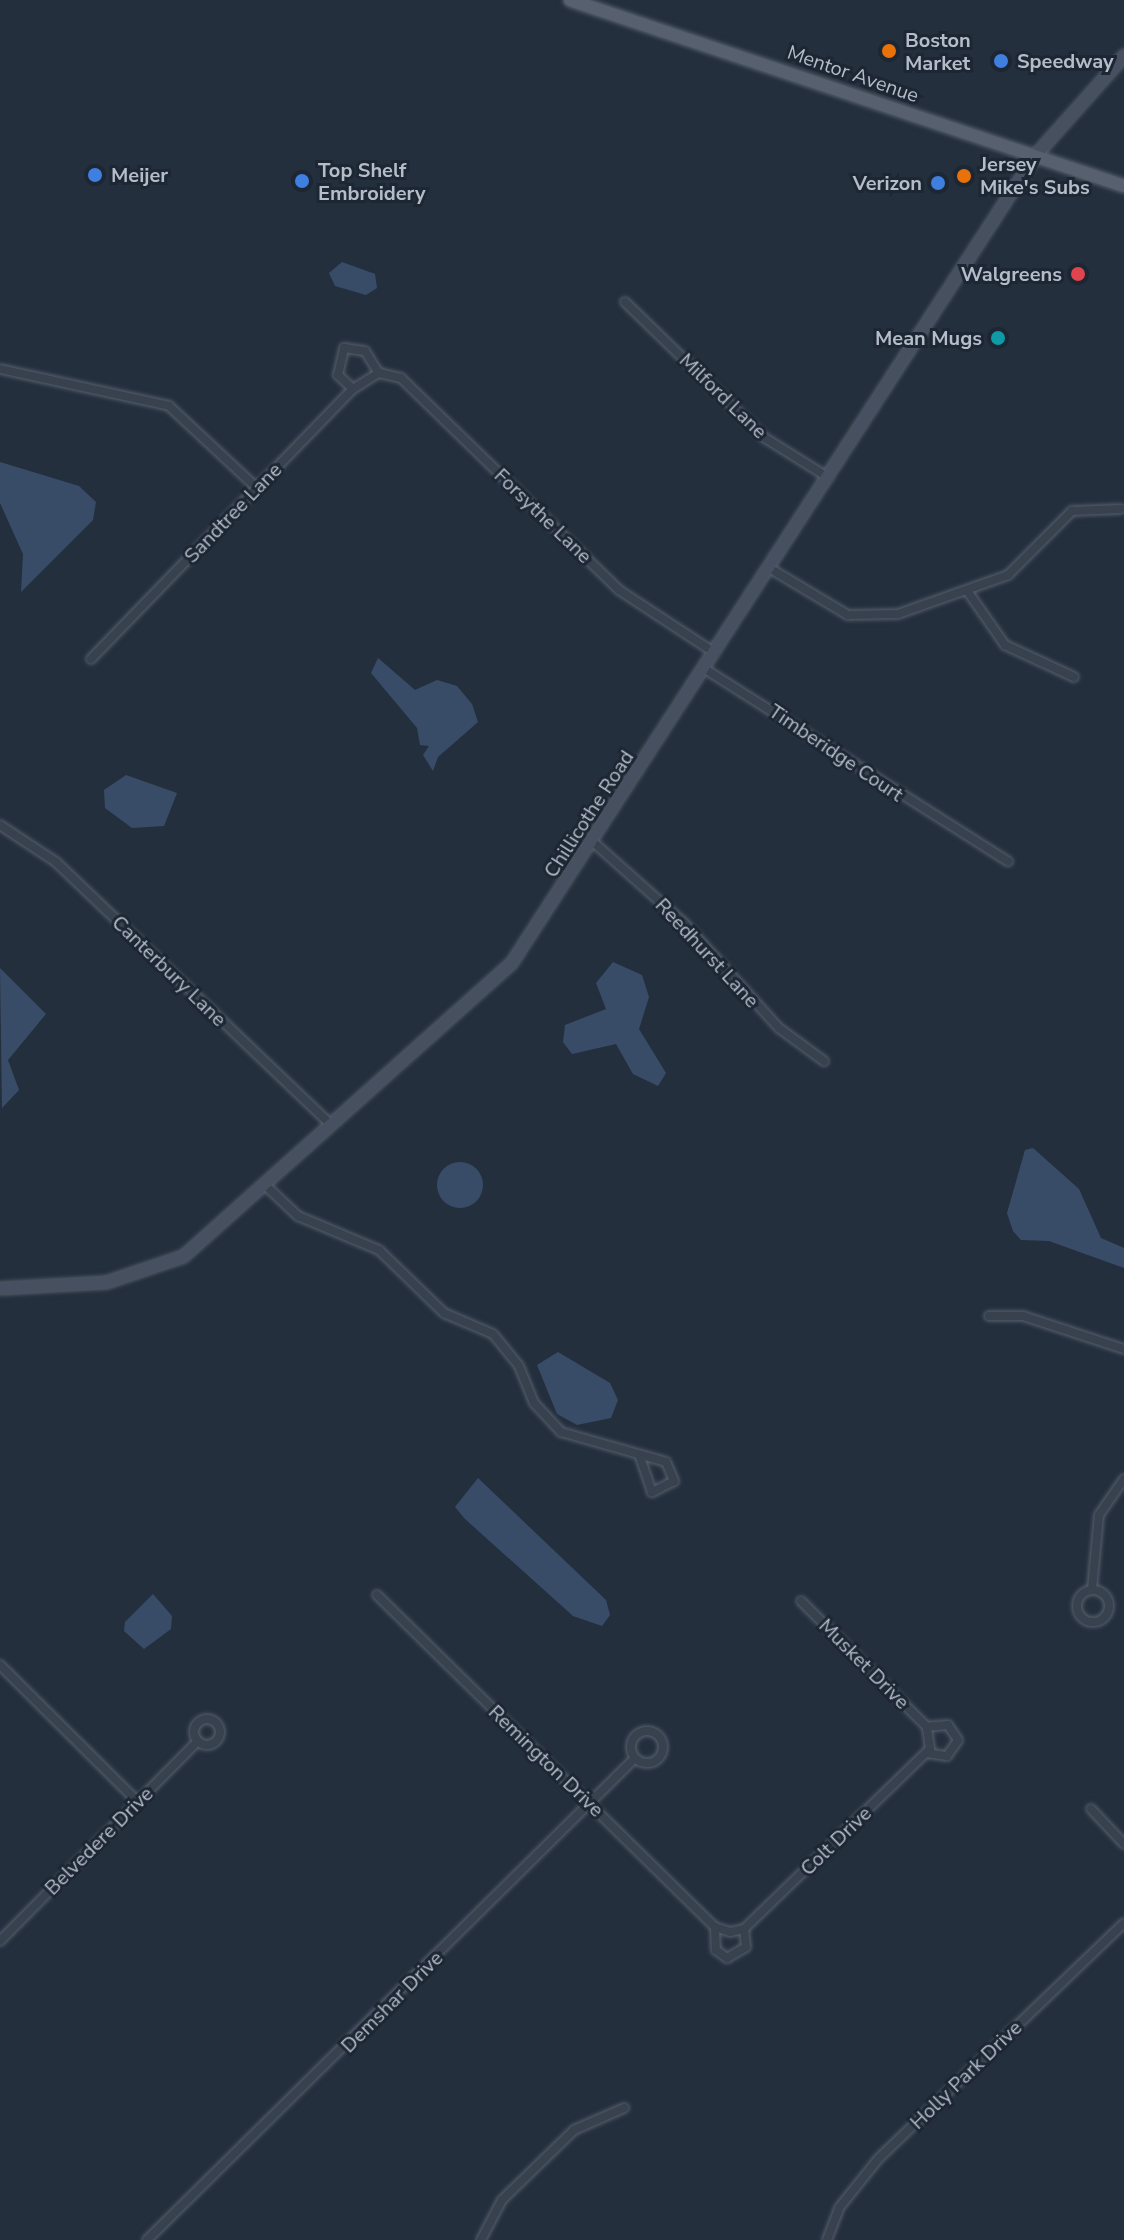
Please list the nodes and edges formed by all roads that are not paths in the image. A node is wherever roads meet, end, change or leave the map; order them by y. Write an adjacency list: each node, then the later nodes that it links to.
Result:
1 (570, 0): 3 (main road, Mentor Avenue)
2 (1124, 55): 3 (street, Chillicothe Road)
3 (1035, 155): 4 (main road, Mentor Avenue); 9 (street, Chillicothe Road)
4 (1124, 186)
5 (625, 302): 9 (street, Milford Lane)
6 (0, 369): 10 (street)
7 (379, 373): 8 (street, Sandtree Lane); 8 (street, Forsythe Lane); 14 (street, Forsythe Lane)
8 (353, 389): 10 (street, Sandtree Lane)
9 (829, 478): 12 (street, Chillicothe Road)
10 (257, 488): 15 (street, Sandtree Lane)
11 (1121, 509): 13 (street)
12 (771, 569): 13 (street); 14 (street, Chillicothe Road)
13 (968, 592): 17 (street)
14 (715, 653): 16 (street, Chillicothe Road)
15 (91, 659)
16 (705, 669): 19 (street, Chillicothe Road); 20 (street, Timberidge Court)
17 (1074, 677)
18 (0, 825): 22 (street, Canterbury Lane)
19 (593, 842): 21 (street, Reedhurst Lane); 22 (street, Chillicothe Road)
20 (1008, 861)
21 (824, 1061)
22 (331, 1125): 23 (street, Chillicothe Road)
23 (264, 1184): 24 (street, Chillicothe Road); 27 (street)
24 (0, 1288)
25 (989, 1316): 26 (street)
26 (1124, 1349)
27 (640, 1458): 27 (street)
28 (1124, 1479): 29 (street)
29 (1092, 1589): 29 (street)
30 (377, 1595): 38 (street, Remington Drive)
31 (801, 1601): 33 (street, Musket Drive)
32 (0, 1665): 37 (street)
33 (927, 1727): 35 (street); 35 (street, Colt Drive)
34 (198, 1741): 37 (street, Belvedere Drive)
35 (927, 1753): 43 (street, Colt Drive)
36 (634, 1759): 36 (street, Demshar Drive); 38 (street, Demshar Drive)
37 (137, 1801): 44 (street, Belvedere Drive)
38 (590, 1803): 42 (street, Remington Drive); 46 (street, Demshar Drive)
39 (1091, 1809): 40 (street)
40 (1124, 1844)
41 (1124, 1923): 48 (street, Holly Park Drive)
42 (715, 1927): 43 (street); 43 (street, Colt Drive)
43 (744, 1929)
44 (0, 1941)
45 (624, 2108): 47 (street)
46 (147, 2240)
47 (481, 2240)
48 (827, 2240)

